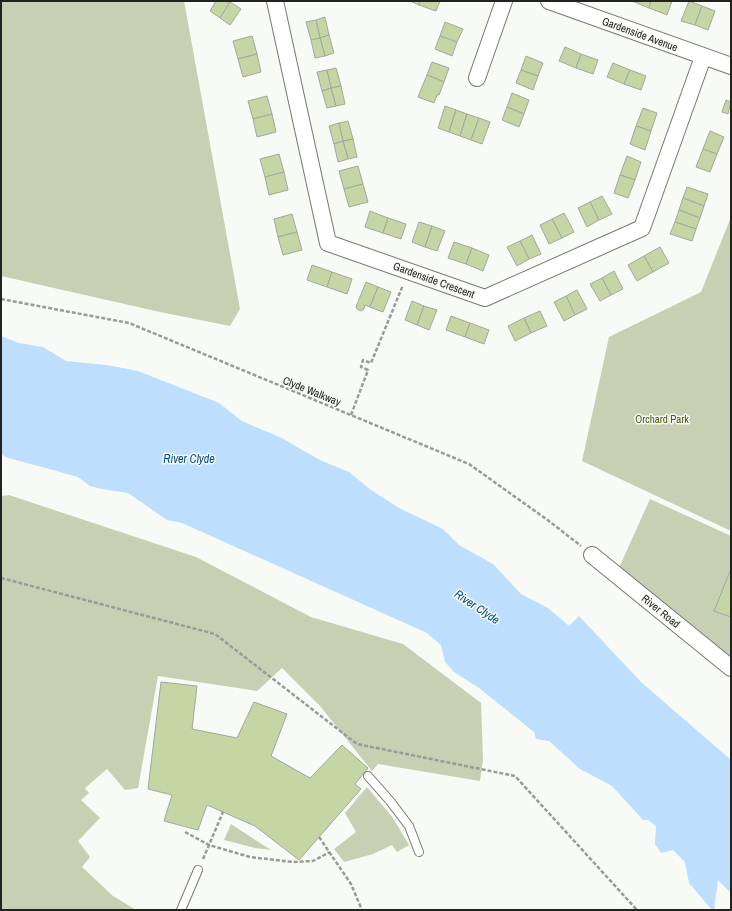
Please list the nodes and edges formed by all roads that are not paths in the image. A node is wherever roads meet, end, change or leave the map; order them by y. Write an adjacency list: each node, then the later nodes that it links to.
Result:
1 (275, 1): 4 (street, Gardenside Crescent)
2 (504, 1): 6 (street)
3 (549, 1): 4 (street, Gardenside Avenue)
4 (703, 57): 5 (street, Gardenside Avenue)
5 (731, 66)
6 (477, 78)
7 (592, 555): 8 (street, River Road)
8 (731, 668)
9 (368, 776): 10 (lane)
10 (419, 852)
11 (198, 870): 12 (lane)
12 (181, 910)

